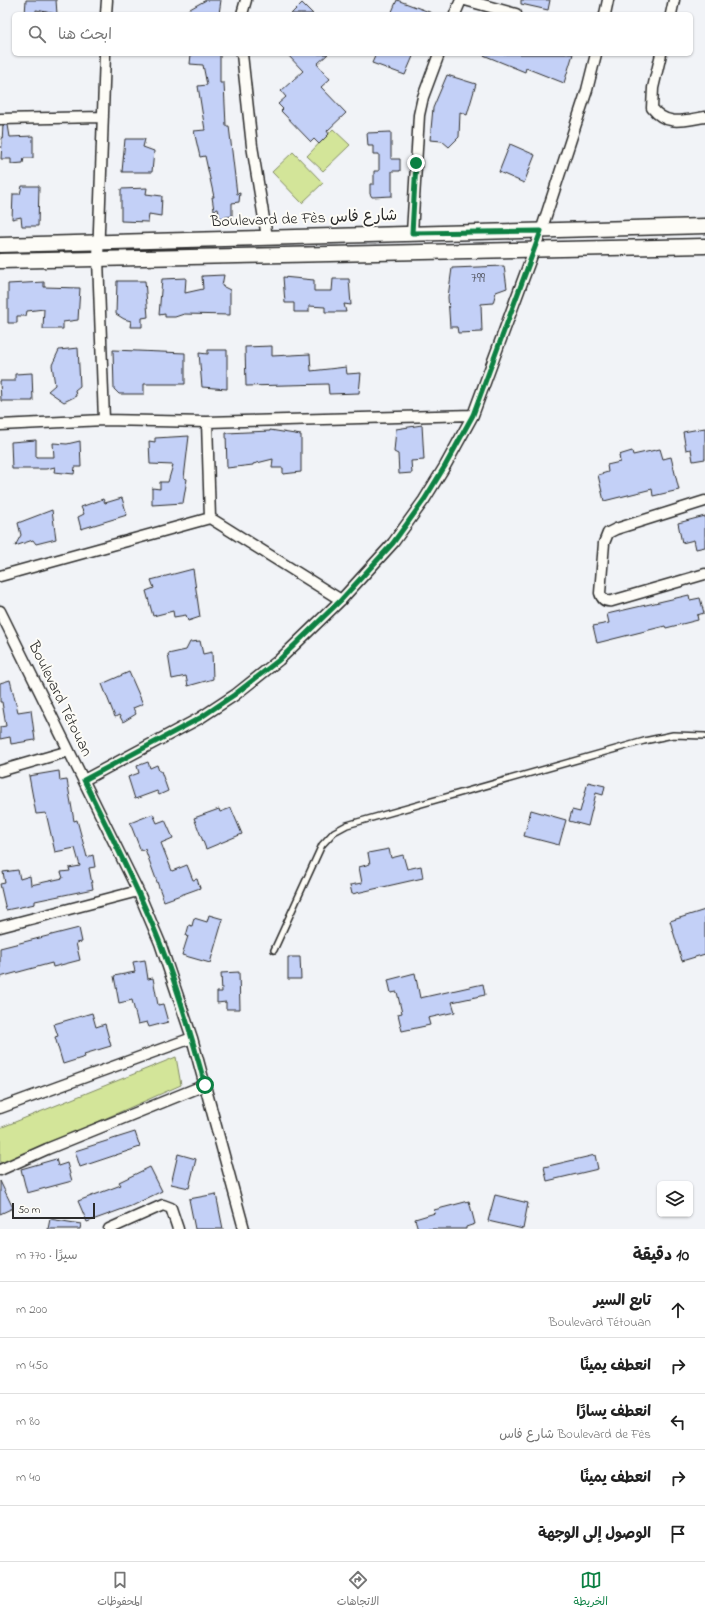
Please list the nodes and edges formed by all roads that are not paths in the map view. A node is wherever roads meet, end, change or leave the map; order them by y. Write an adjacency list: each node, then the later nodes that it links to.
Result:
1 (107, 0): 7 (street)
2 (246, 0): 8 (street)
3 (461, 0): 9 (street)
4 (465, 0): 10 (street)
5 (608, 0): 11 (street)
6 (674, 0): 12 (street)
7 (106, 12)
8 (243, 12)
9 (456, 12)
10 (509, 12)
11 (605, 12)
12 (671, 12)
13 (105, 56): 18 (street)
14 (242, 56): 24 (street)
15 (438, 56): 23 (street)
16 (596, 56): 22 (street)
17 (661, 56): 19 (street)
18 (103, 117): 20 (street); 25 (street)
19 (705, 117)
20 (0, 119)
21 (705, 226): 22 (main road, Boulevard de Fès شارع فاس)
22 (541, 231): 23 (main road, Boulevard de Fès شارع فاس); 28 (street)
23 (412, 233): 24 (main road, Boulevard de Fès شارع فاس)
24 (267, 237): 25 (main road, Boulevard de Fès شارع فاس)
25 (99, 243): 26 (main road, Boulevard de Fès شارع فاس); 29 (street)
26 (0, 245)
27 (705, 246): 28 (main road)
28 (534, 250): 29 (main road); 31 (street)
29 (98, 259): 30 (main road); 32 (street)
30 (0, 261)
31 (473, 415): 33 (street); 39 (street)
32 (104, 420): 33 (street); 34 (street)
33 (207, 422): 36 (street)
34 (0, 425)
35 (705, 501): 37 (street)
36 (210, 518): 38 (street); 39 (street)
37 (705, 574)
38 (0, 576)
39 (341, 600): 44 (street)
40 (0, 611): 42 (street, Boulevard Tétouan)
41 (705, 736): 47 (lane)
42 (69, 751): 43 (street); 44 (street, Boulevard Tétouan)
43 (0, 771)
44 (84, 780): 45 (street, Boulevard Tétouan)
45 (138, 891): 46 (street); 48 (street, Boulevard Tétouan)
46 (0, 927)
47 (274, 950)
48 (192, 1038): 49 (street, Boulevard Tétouan); 50 (street)
49 (205, 1085): 51 (street); 54 (street, Boulevard Tétouan)
50 (0, 1108)
51 (0, 1170)
52 (109, 1229): 53 (street)
53 (178, 1229)
54 (244, 1229)

